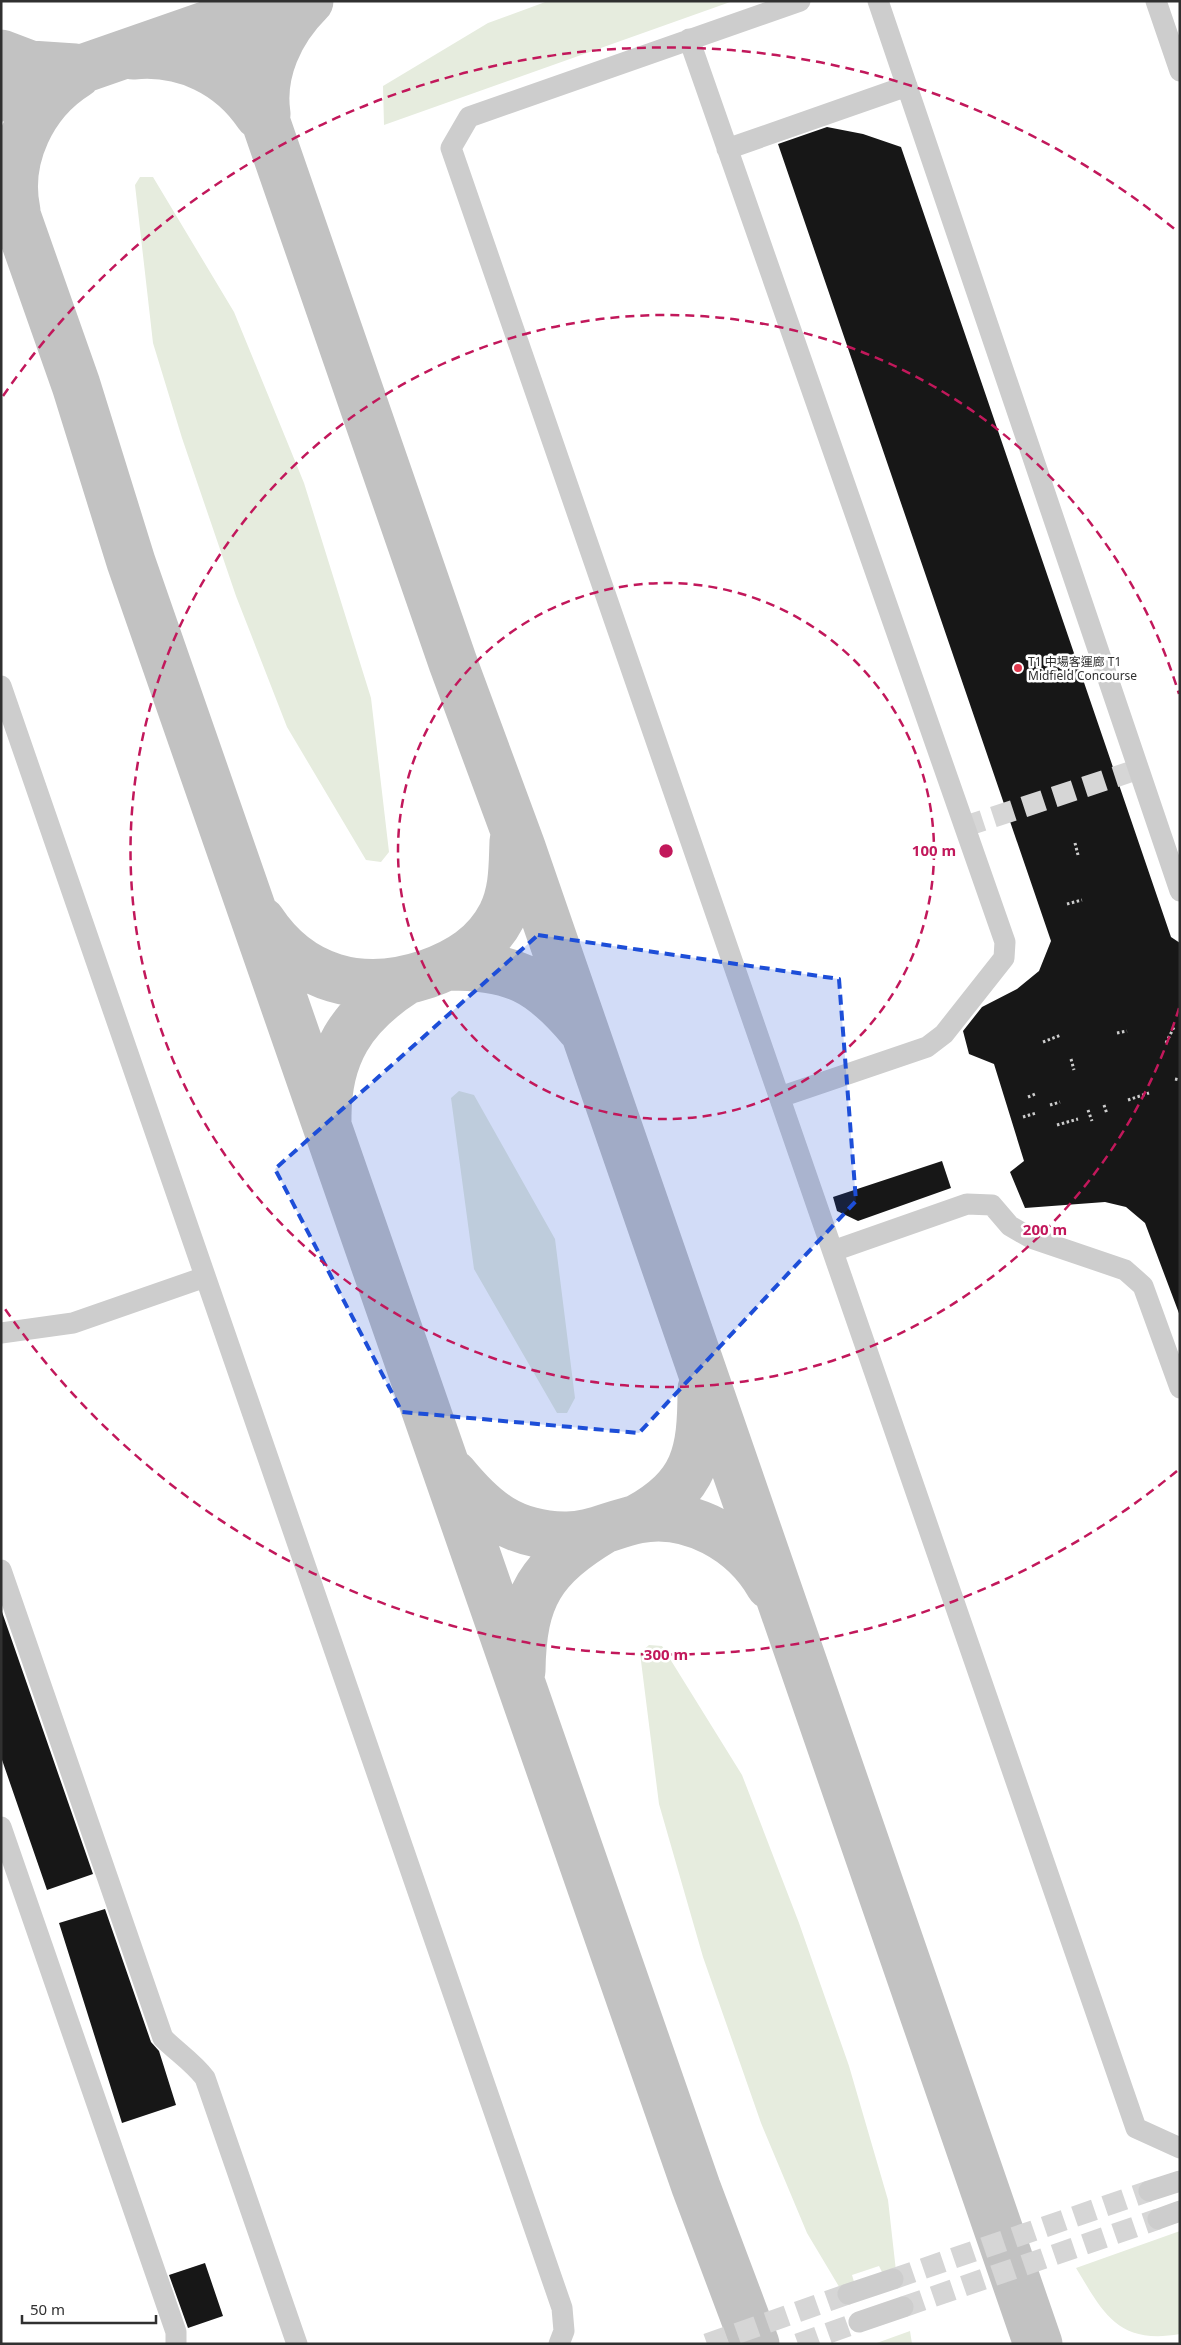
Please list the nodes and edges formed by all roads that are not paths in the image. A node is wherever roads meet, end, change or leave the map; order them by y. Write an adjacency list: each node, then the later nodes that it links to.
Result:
1 (800, 1): 4 (lane)
2 (878, 1): 6 (lane)
3 (1156, 1): 5 (lane)
4 (689, 39): 7 (lane); 10 (lane)
5 (1180, 71)
6 (907, 86): 7 (lane); 9 (lane)
7 (728, 149): 10 (lane)
8 (1, 686): 12 (lane)
9 (1180, 891)
10 (780, 1097): 11 (lane)
11 (833, 1251): 14 (lane); 17 (lane)
12 (206, 1277): 13 (lane); 28 (lane)
13 (1, 1333)
14 (1180, 1388)
15 (1, 1570): 27 (lane)
16 (1, 1827): 26 (lane)
17 (1180, 2148)
18 (1180, 2180): 19 (lane)
19 (1149, 2191)
20 (1180, 2211): 21 (lane)
21 (1158, 2219)
22 (893, 2279): 23 (lane)
23 (848, 2294)
24 (903, 2307): 25 (lane)
25 (859, 2322)
26 (176, 2344)
27 (297, 2344)
28 (558, 2344)

